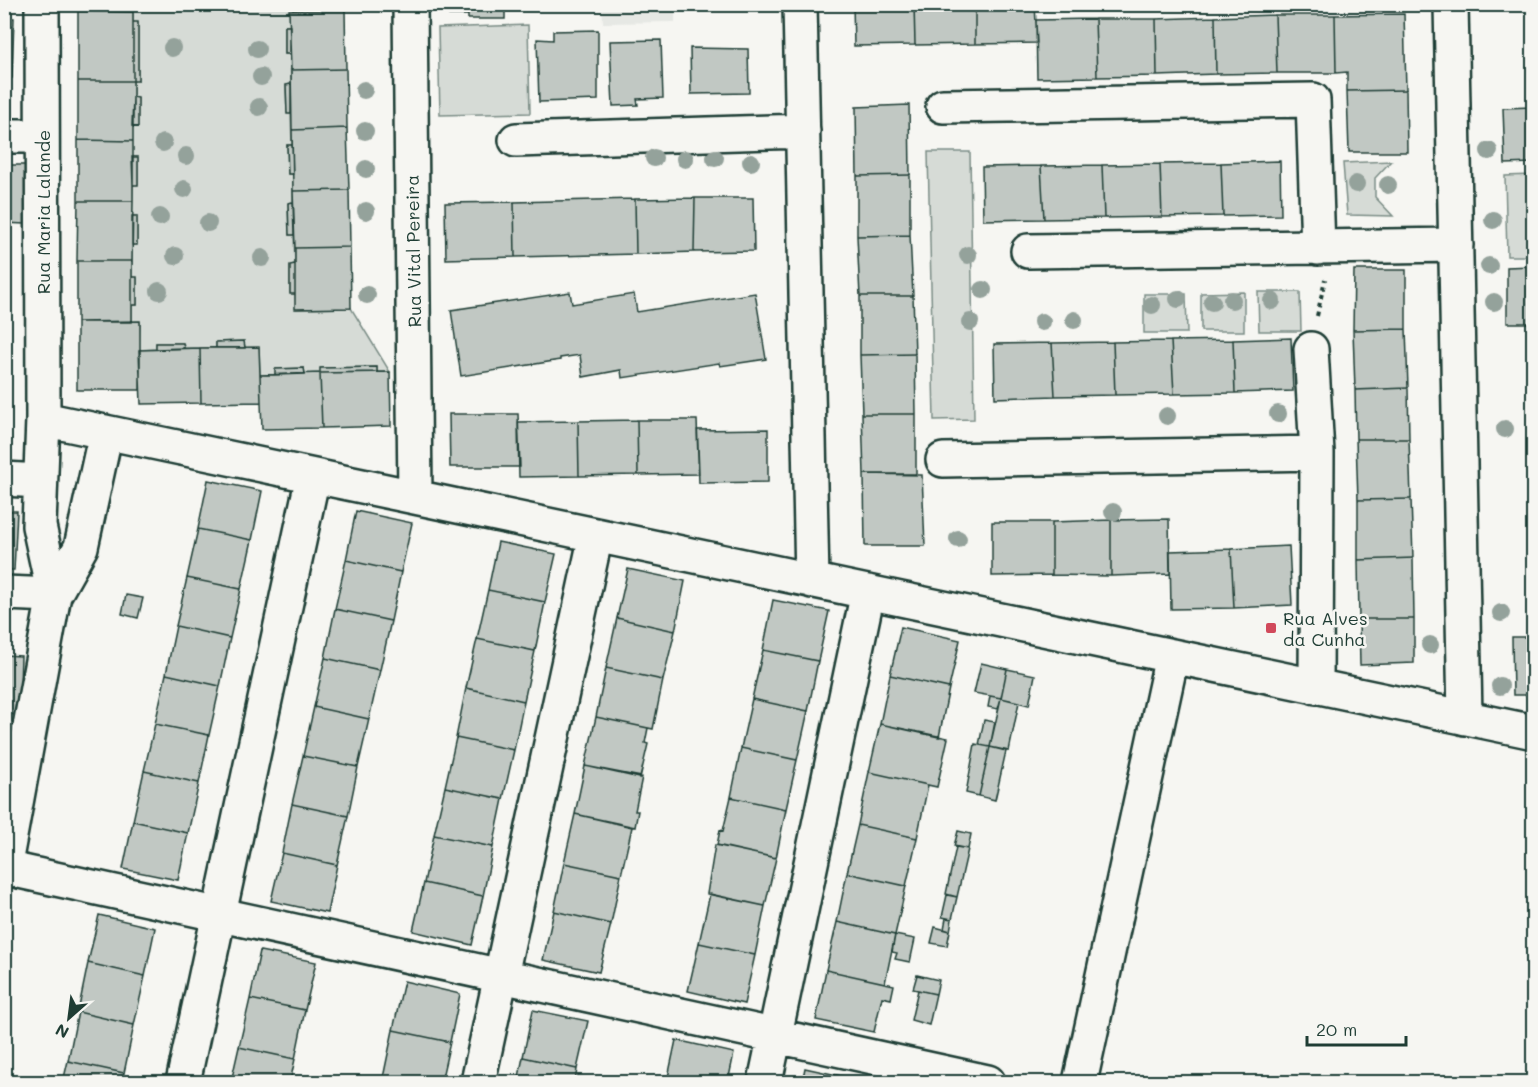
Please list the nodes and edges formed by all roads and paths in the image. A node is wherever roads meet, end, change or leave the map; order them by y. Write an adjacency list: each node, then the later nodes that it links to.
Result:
1 (42, 4): 8 (street, Rua Maria Lalande)
2 (410, 4): 21 (street, Rua Vital Pereira)
3 (800, 4): 6 (street)
4 (1451, 4): 10 (street)
5 (943, 106): 11 (street)
6 (802, 131): 9 (street); 23 (street)
7 (4, 136): 8 (street)
8 (42, 136): 14 (street, Rua Maria Lalande)
9 (516, 140)
10 (1456, 245): 11 (street); 29 (street)
11 (1318, 248): 12 (street); 13 (path)
12 (1028, 251)
13 (1311, 349): 16 (street)
14 (43, 419): 15 (street); 20 (street, Rua Maria Lalande)
15 (106, 432): 18 (street); 26 (street)
16 (1317, 453): 17 (street); 28 (street)
17 (943, 460)
18 (312, 476): 21 (street); 32 (street)
19 (4, 479): 20 (street)
20 (40, 481): 26 (street, Rua Maria Lalande)
21 (416, 497): 22 (street)
22 (596, 535): 23 (street); 33 (street)
23 (812, 581): 24 (street)
24 (868, 592): 27 (street); 34 (street)
25 (4, 593): 26 (street)
26 (54, 595): 31 (street)
27 (1172, 656): 28 (street); 39 (street)
28 (1316, 687): 29 (street)
29 (1465, 718): 30 (street)
30 (1533, 732)
31 (5, 869): 32 (street)
32 (219, 915): 33 (street); 35 (street)
33 (501, 976): 34 (street); 36 (street)
34 (775, 1036): 37 (street); 38 (street)
35 (183, 1083)
36 (478, 1083)
37 (765, 1083)
38 (987, 1083)
39 (1080, 1083)

